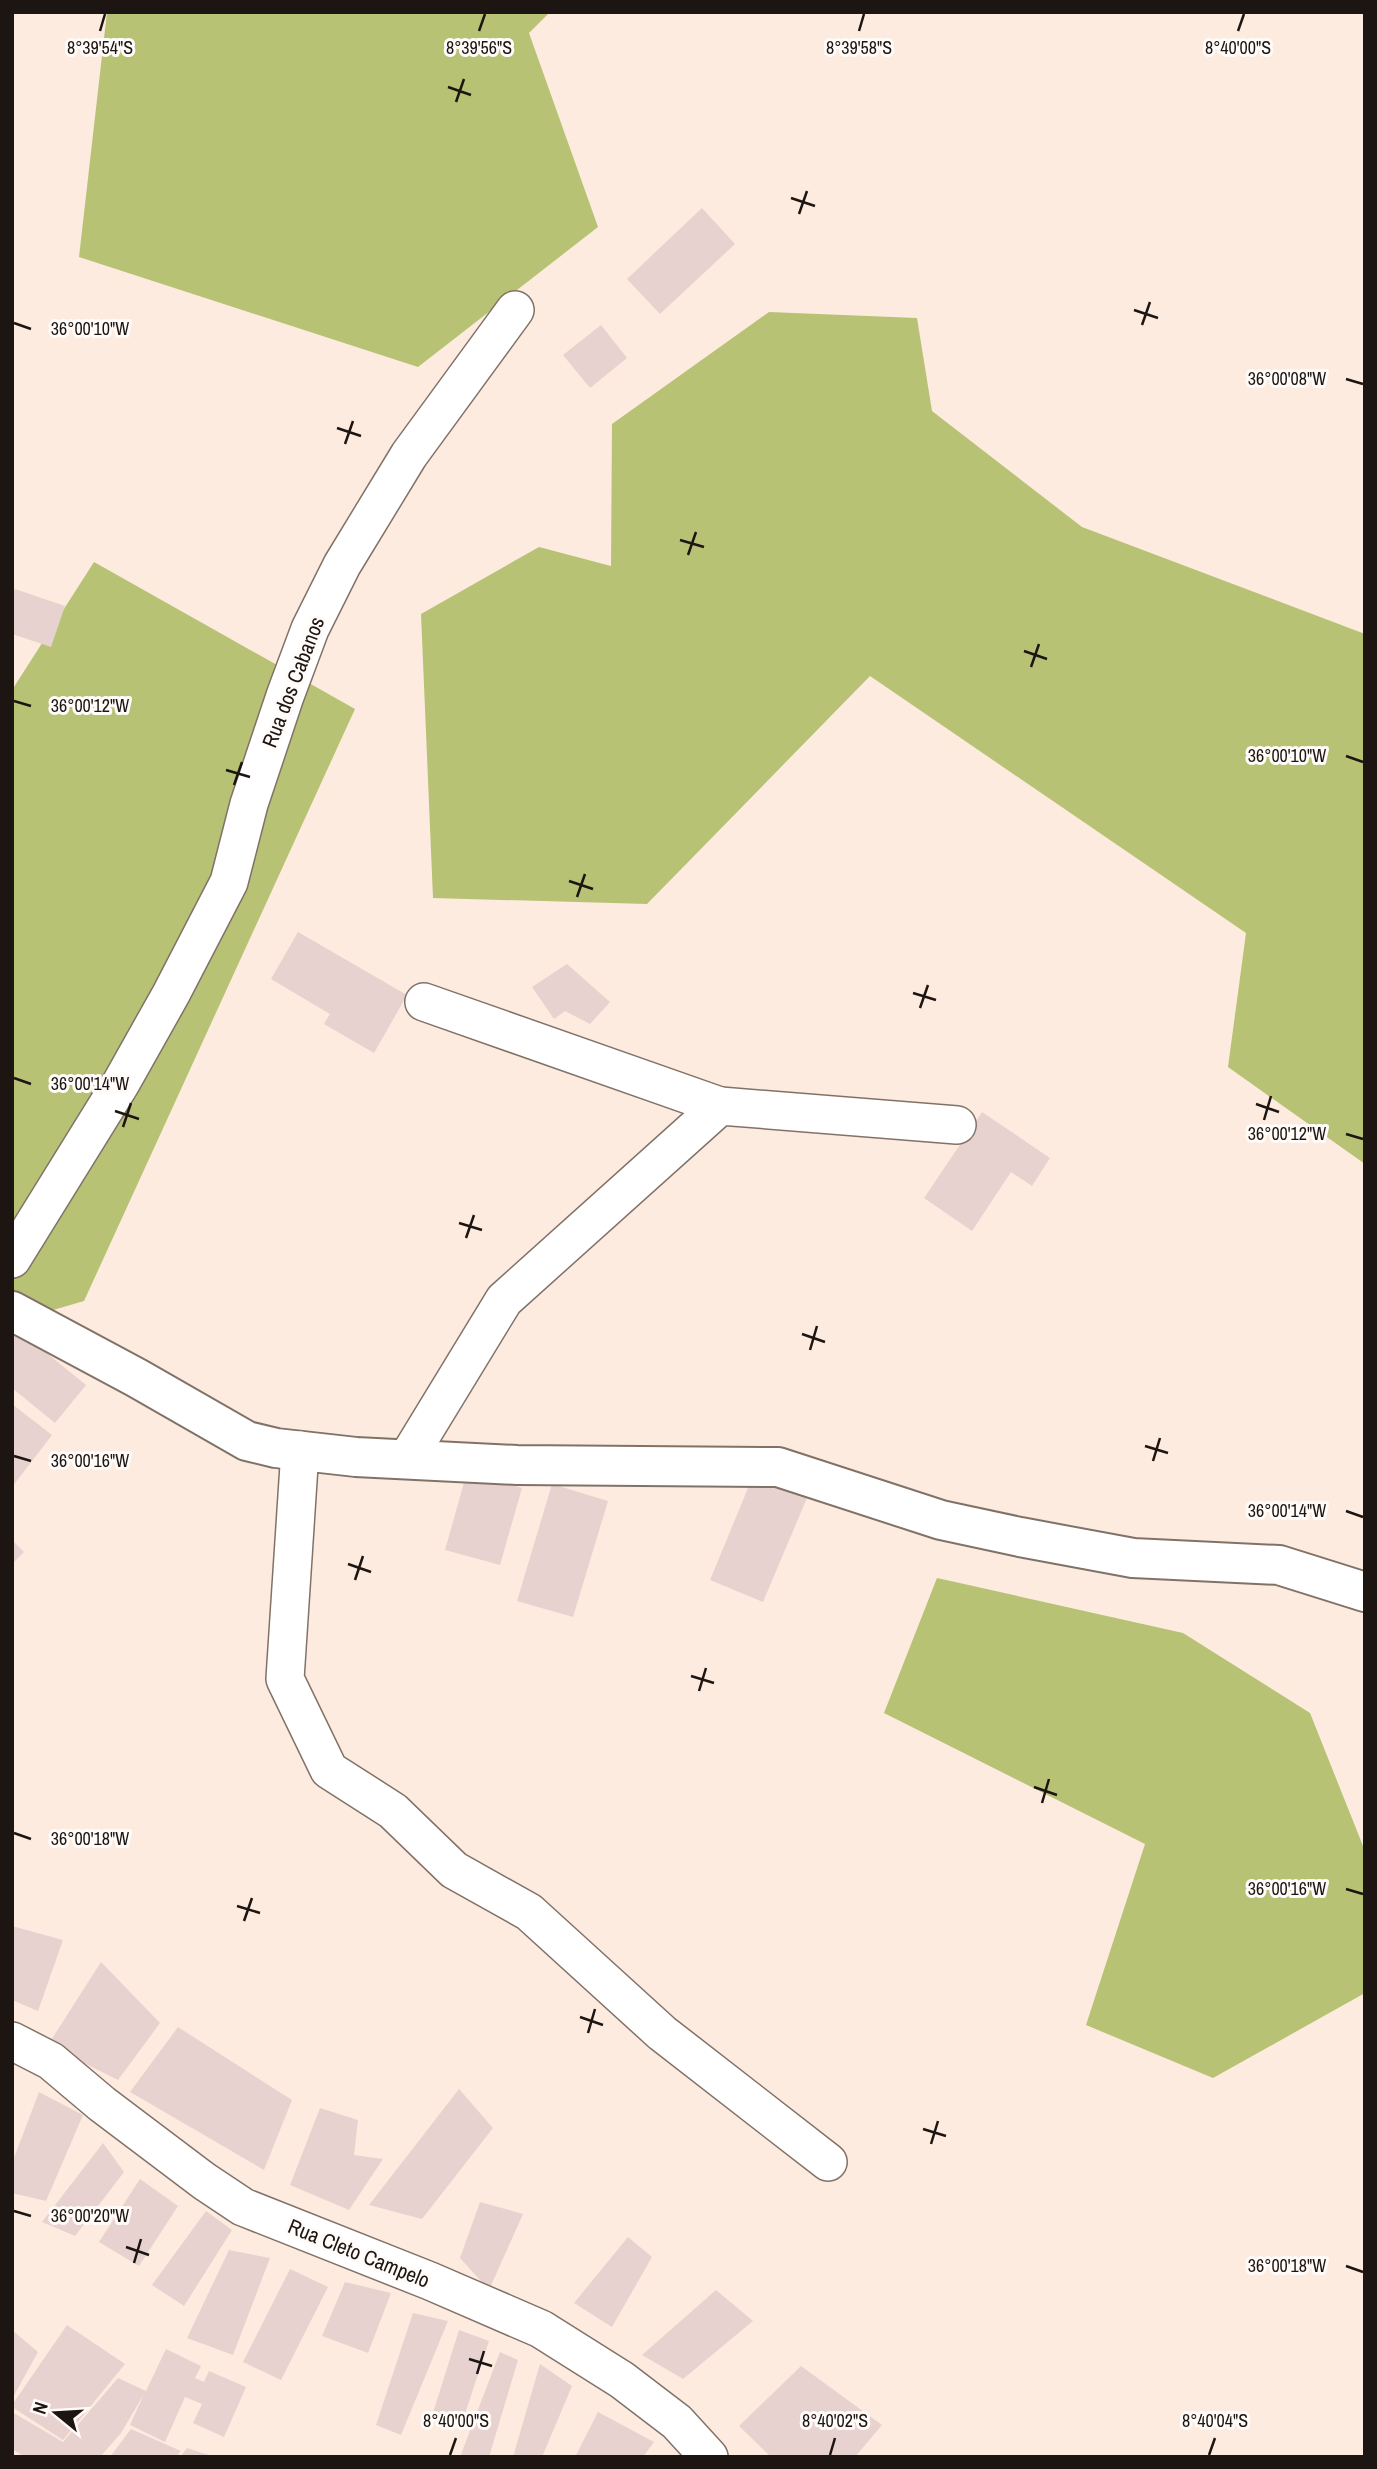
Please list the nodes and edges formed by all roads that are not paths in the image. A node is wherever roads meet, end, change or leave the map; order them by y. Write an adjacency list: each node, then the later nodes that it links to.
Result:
1 (515, 310): 5 (street, Rua dos Cabanos)
2 (424, 1002): 3 (street)
3 (720, 1105): 4 (street); 8 (street)
4 (957, 1125)
5 (12, 1259)
6 (12, 1311): 7 (street)
7 (300, 1450): 8 (street); 11 (street)
8 (407, 1459): 9 (street)
9 (1365, 1592)
10 (12, 2041): 12 (street, Rua Cleto Campelo)
11 (828, 2162)
12 (709, 2457)

